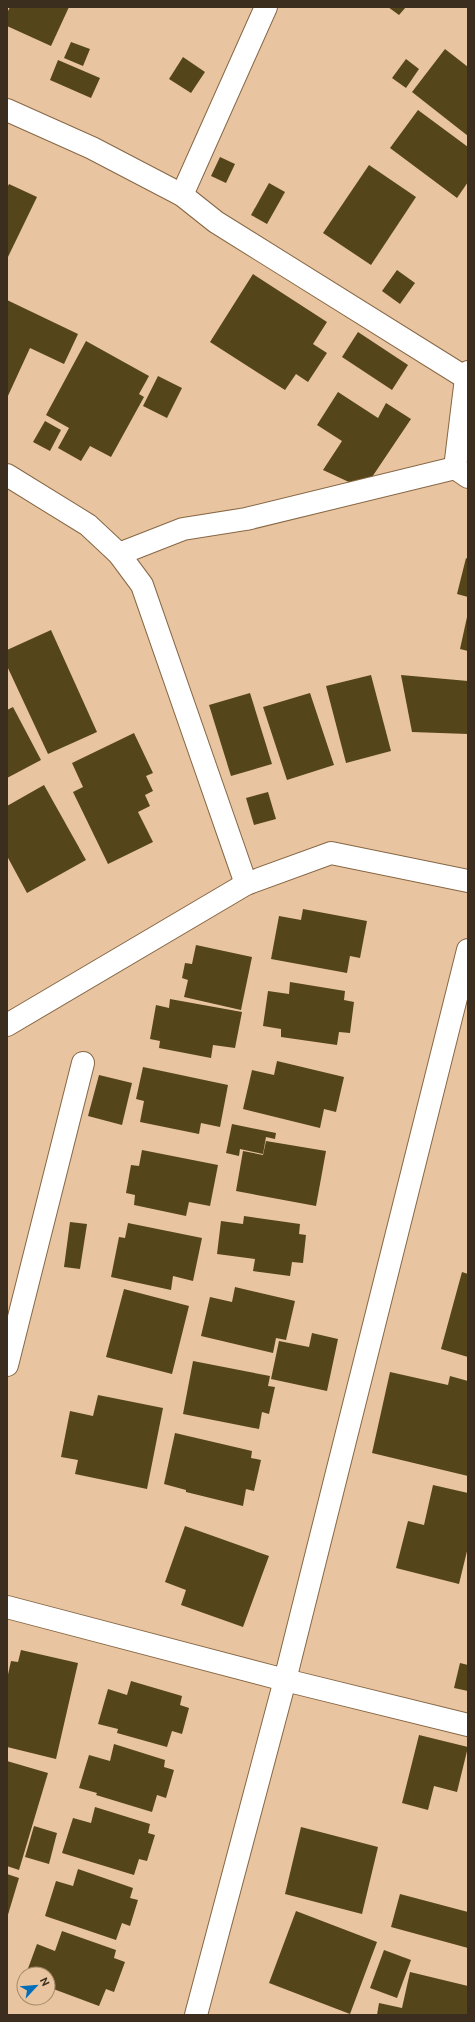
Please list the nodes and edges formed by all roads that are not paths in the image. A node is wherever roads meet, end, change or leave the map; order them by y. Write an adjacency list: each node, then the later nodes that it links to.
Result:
1 (266, 7): 3 (street)
2 (7, 110): 3 (street)
3 (182, 196): 4 (street)
4 (467, 375): 5 (street)
5 (461, 472): 7 (street)
6 (7, 475): 7 (street)
7 (119, 554): 9 (street)
8 (468, 881): 9 (street)
9 (246, 884): 11 (street)
10 (468, 950): 15 (street)
11 (7, 1026)
12 (83, 1063): 13 (street)
13 (7, 1365)
14 (7, 1607): 15 (street)
15 (285, 1680): 16 (street); 17 (street)
16 (468, 1725)
17 (196, 2015)

